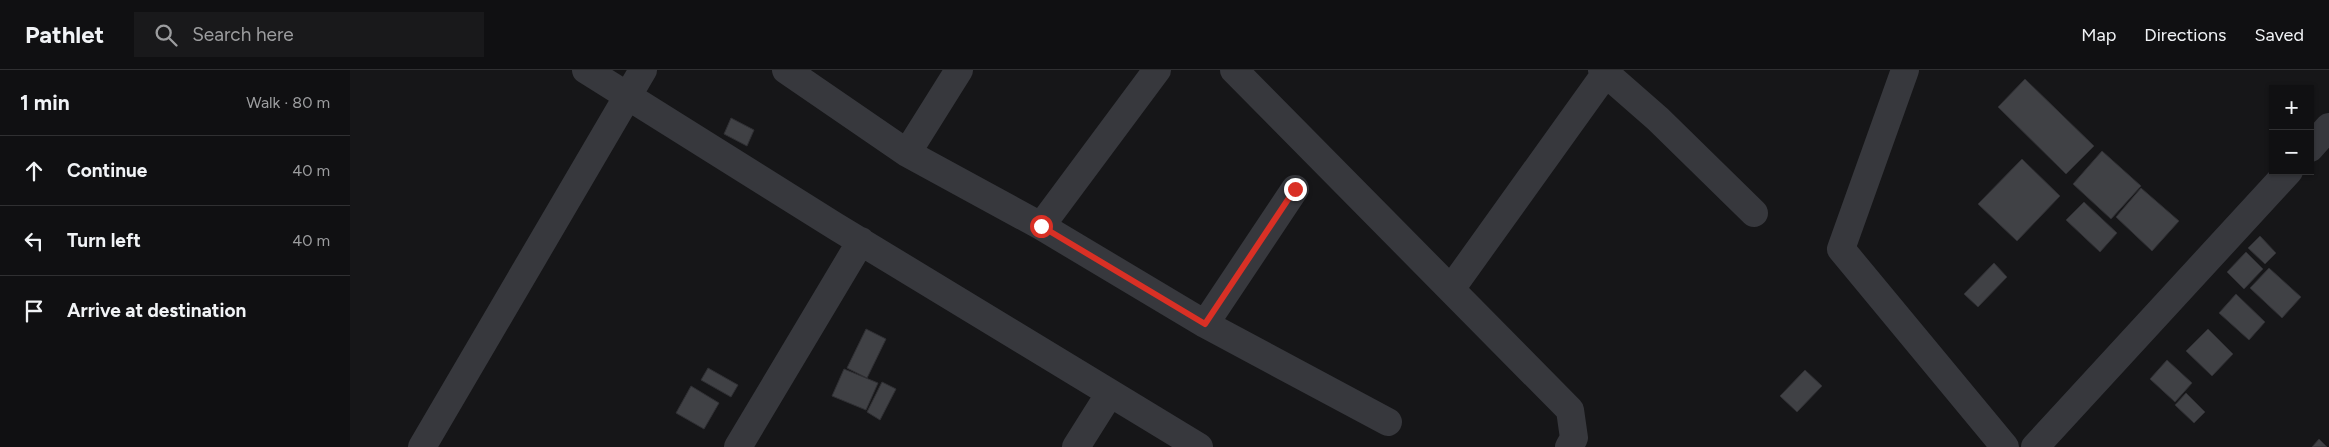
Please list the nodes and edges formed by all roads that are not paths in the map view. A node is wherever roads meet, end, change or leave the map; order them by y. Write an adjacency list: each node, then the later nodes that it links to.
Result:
1 (586, 70): 9 (street)
2 (644, 70): 9 (street)
3 (786, 70): 12 (street)
4 (959, 70): 12 (street)
5 (1157, 70): 16 (street)
6 (1234, 70): 18 (street)
7 (1905, 70): 27 (street)
8 (1605, 71): 15 (street); 18 (street)
9 (628, 96): 17 (street); 22 (street)
10 (2329, 128): 11 (street)
11 (2314, 144)
12 (908, 154): 16 (street)
13 (2285, 175): 28 (street)
14 (1295, 189): 19 (street)
15 (1754, 213)
16 (1041, 226): 19 (street)
17 (861, 241): 20 (street); 23 (street)
18 (1451, 289): 26 (street)
19 (1205, 324): 21 (street)
20 (1110, 393): 24 (street); 25 (street)
21 (1388, 422)
22 (422, 447)
23 (738, 447)
24 (1076, 447)
25 (1198, 447)
26 (1569, 447)
27 (2006, 447)
28 (2035, 447)

